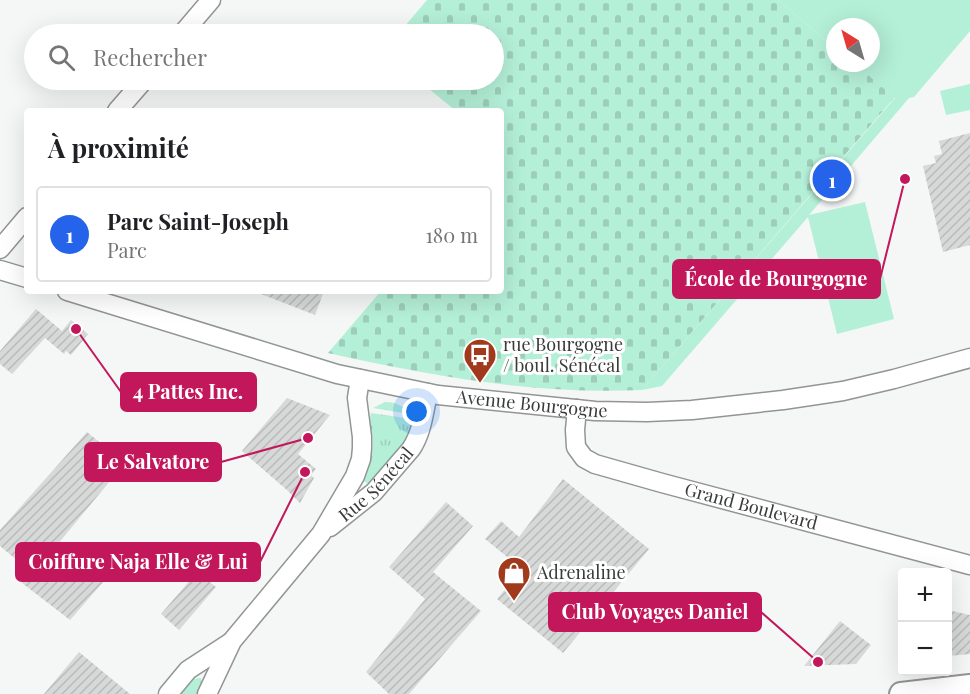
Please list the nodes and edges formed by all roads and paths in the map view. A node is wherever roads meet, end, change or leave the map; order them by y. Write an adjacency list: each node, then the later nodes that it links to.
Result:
1 (211, 0): 2 (street)
2 (191, 24)
3 (135, 90): 4 (street)
4 (120, 108)
5 (24, 221): 6 (street)
6 (0, 249)
7 (0, 270): 8 (street)
8 (24, 277)
9 (77, 294): 11 (street, Avenue Bourgogne)
10 (970, 358): 13 (street, Avenue Bourgogne)
11 (360, 379): 12 (street, Avenue Bourgogne); 14 (street, Rue Sénécal)
12 (428, 393): 13 (street, Avenue Bourgogne); 14 (street, Rue Sénécal)
13 (577, 409): 15 (street, Grand Boulevard)
14 (321, 534): 16 (street, Rue Sénécal)
15 (969, 561)
16 (232, 641): 18 (street, Rue Sénécal); 19 (street, Rue Sénécal)
17 (970, 686): 20 (main road)
18 (168, 694)
19 (207, 694)
20 (901, 694)

